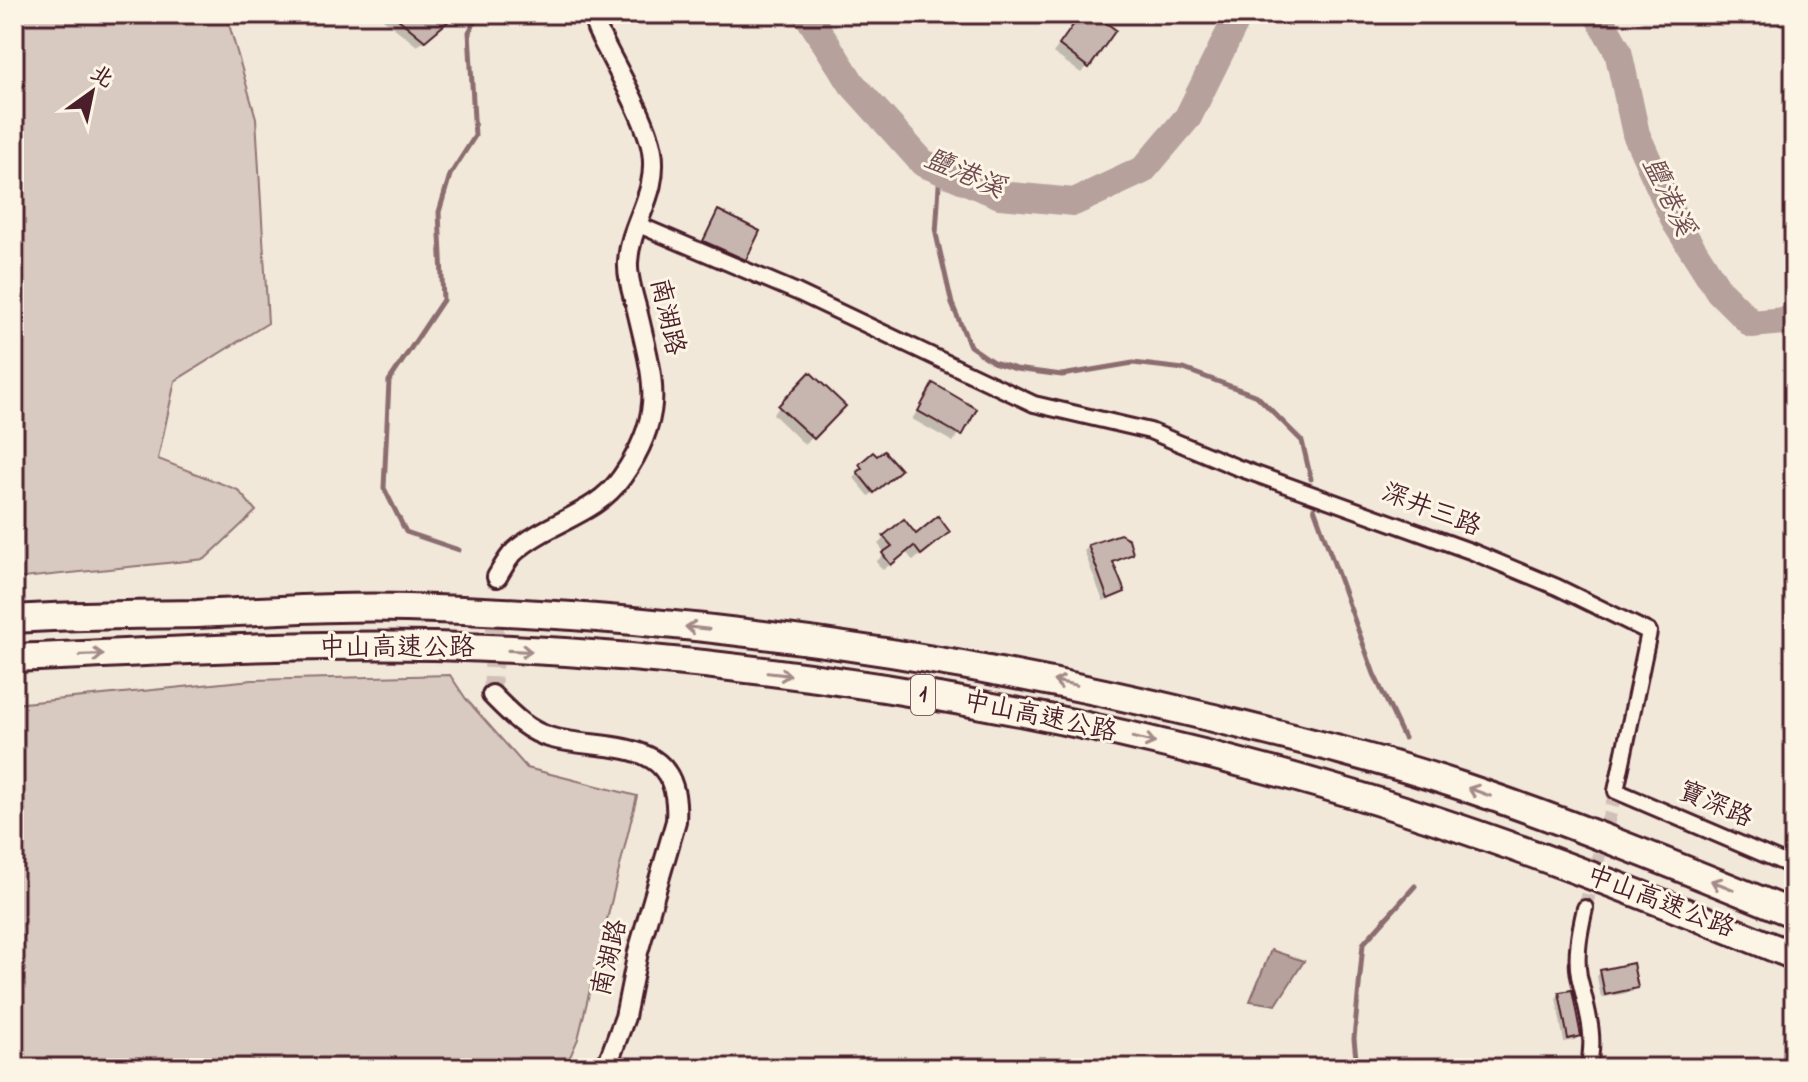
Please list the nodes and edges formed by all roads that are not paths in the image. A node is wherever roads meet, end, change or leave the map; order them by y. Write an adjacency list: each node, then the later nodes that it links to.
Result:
1 (593, 14): 2 (street, 南湖路)
2 (639, 225): 3 (street, 南湖路); 7 (street, 深井三路)
3 (497, 577)
4 (14, 619): 10 (highway, 中山高速公路 / 1, one-way to 4)
5 (14, 658): 11 (highway, 中山高速公路 / 1, one-way to 11)
6 (492, 695): 12 (street, 南湖路)
7 (1616, 791): 8 (street, 寶深路)
8 (1794, 867)
9 (1585, 908): 13 (street)
10 (1794, 914)
11 (1794, 956)
12 (606, 1068)
13 (1588, 1068)

